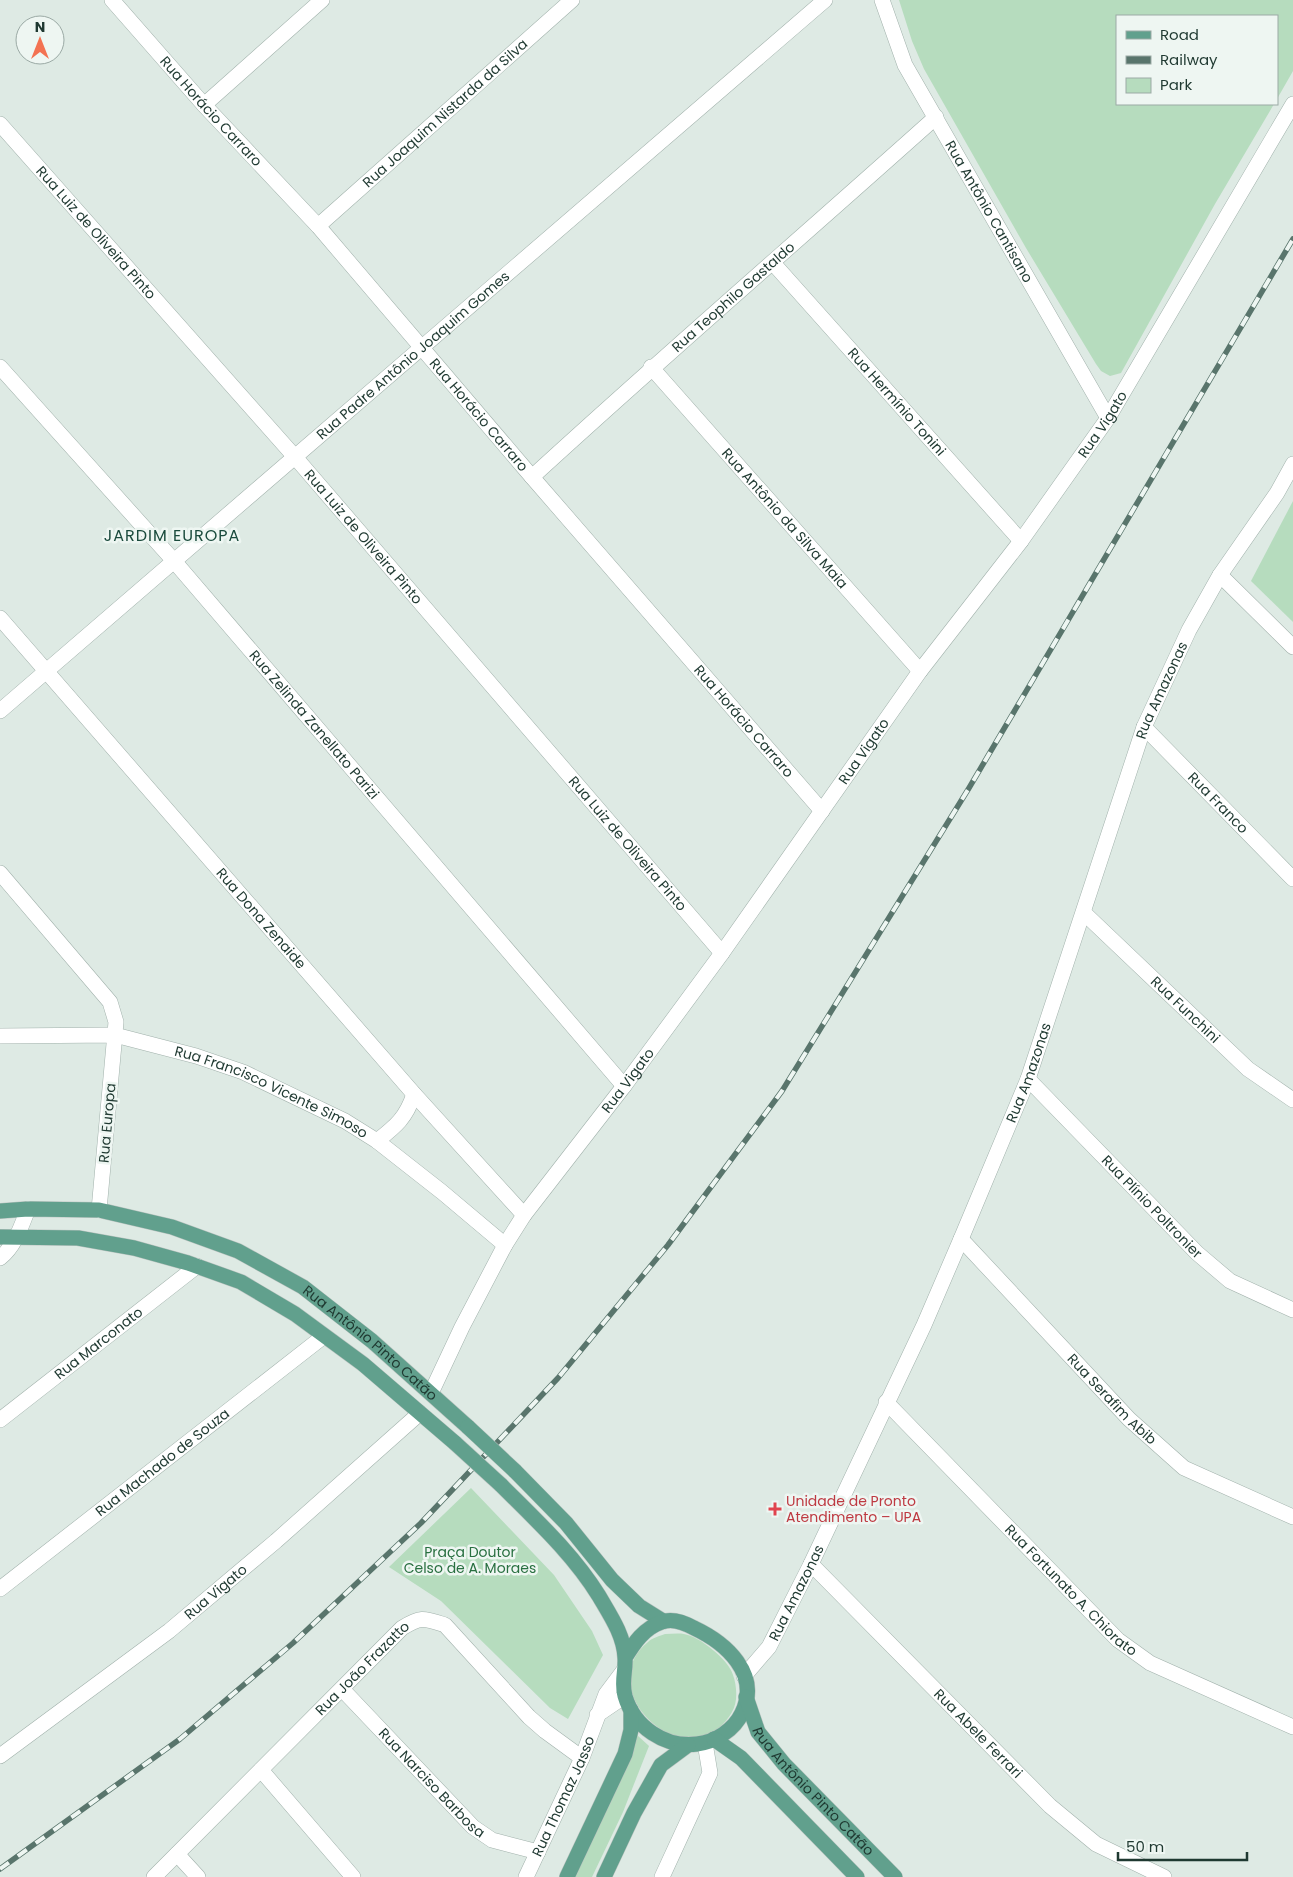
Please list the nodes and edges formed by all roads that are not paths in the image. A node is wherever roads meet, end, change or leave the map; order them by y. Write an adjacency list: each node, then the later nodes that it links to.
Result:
1 (112, 0): 7 (street, Rua Horácio Carraro)
2 (322, 0): 7 (street)
3 (572, 0): 10 (street, Rua Joaquim Nistarda da Silva)
4 (825, 0): 12 (street, Rua Padre Antônio Joaquim Gomes)
5 (882, 0): 8 (street, Rua Antônio Cantisano)
6 (1293, 104): 15 (street, Rua Vigato)
7 (204, 105): 10 (street, Rua Horácio Carraro)
8 (936, 118): 11 (street, Rua Teophilo Gastaldo); 15 (street, Rua Antônio Cantisano)
9 (0, 124): 16 (street, Rua Luiz de Oliveira Pinto)
10 (318, 226): 12 (street, Rua Horácio Carraro)
11 (773, 263): 14 (street, Rua Teophilo Gastaldo); 19 (street, Rua Hermínio Tonini)
12 (422, 347): 16 (street, Rua Padre Antônio Joaquim Gomes); 18 (street, Rua Horácio Carraro)
13 (0, 367): 20 (street, Rua Zelinda Zanellato Parizi)
14 (651, 367): 18 (street, Rua Teophilo Gastaldo); 25 (street, Rua Antônio da Silva Maia)
15 (1108, 418): 19 (street, Rua Vigato)
16 (295, 457): 20 (street, Rua Padre Antônio Joaquim Gomes); 32 (street, Rua Luiz de Oliveira Pinto)
17 (1293, 464): 21 (street, Rua Amazonas)
18 (532, 477): 28 (street, Rua Horácio Carraro)
19 (1020, 541): 25 (street, Rua Vigato)
20 (174, 561): 24 (street, Rua Padre Antônio Joaquim Gomes); 36 (street, Rua Zelinda Zanellato Parizi)
21 (1220, 575): 23 (street); 27 (street, Rua Amazonas)
22 (0, 618): 24 (street, Rua Dona Zenaide)
23 (1293, 647)
24 (47, 671): 26 (street, Rua Padre Antônio Joaquim Gomes); 37 (street, Rua Dona Zenaide)
25 (920, 671): 28 (street, Rua Vigato)
26 (0, 711)
27 (1144, 727): 30 (street, Rua Franco); 31 (street, Rua Amazonas)
28 (822, 811): 32 (street, Rua Vigato)
29 (0, 873): 34 (street, Rua Europa)
30 (1293, 879)
31 (1084, 913): 35 (street, Rua Amazonas); 38 (street, Rua Funchini)
32 (722, 953): 36 (street, Rua Vigato)
33 (0, 1036): 34 (street, Rua Francisco Vicente Simoso)
34 (115, 1036): 39 (street, Rua Francisco Vicente Simoso); 41 (street, Rua Europa)
35 (1028, 1079): 46 (street, Rua Amazonas); 50 (street, Rua Plínio Poltronier)
36 (624, 1086): 43 (street, Rua Vigato)
37 (414, 1094): 39 (street); 43 (street, Rua Dona Zenaide)
38 (1293, 1100)
39 (377, 1141): 47 (street, Rua Francisco Vicente Simoso)
40 (28, 1209): 41 (main road, Rua Antônio Pinto Catão); 42 (main road, Rua Antônio Pinto Catão); 44 (street)
41 (99, 1210): 52 (main road, Rua Antônio Pinto Catão)
42 (0, 1211)
43 (524, 1215): 47 (street, Rua Vigato)
44 (17, 1236): 45 (main road, Rua Antônio Pinto Catão); 48 (street); 49 (main road, Rua Antônio Pinto Catão)
45 (0, 1237)
46 (961, 1239): 53 (street, Rua Amazonas); 56 (street, Rua Serafim Abib)
47 (505, 1245): 52 (street, Rua Vigato)
48 (0, 1258)
49 (197, 1266): 51 (main road, Rua Antônio Pinto Catão); 55 (street, Rua Marconato)
50 (1293, 1310)
51 (324, 1336): 54 (main road, Rua Antônio Pinto Catão); 58 (street, Rua Machado de Souza)
52 (431, 1393): 59 (main road, Rua Antônio Pinto Catão, bridge)
53 (886, 1402): 57 (street, Rua Amazonas); 67 (street, Rua Fortunato A. Chiorato)
54 (420, 1413): 60 (main road, Rua Antônio Pinto Catão, bridge); 70 (street, Rua Vigato)
55 (0, 1420)
56 (1293, 1517)
57 (811, 1564): 61 (street, Rua Amazonas); 84 (street, Rua Abele Ferrari)
58 (0, 1589)
59 (663, 1621): 60 (main road); 61 (main road)
60 (624, 1664): 63 (main road); 66 (street, Rua Thomaz Jasso)
61 (744, 1676): 64 (main road)
62 (342, 1689): 71 (street, Rua João Frazatto); 72 (street, Rua João Frazatto); 73 (street, Rua Narciso Barbosa)
63 (625, 1696): 65 (main road); 66 (street)
64 (746, 1696): 68 (main road); 83 (main road, Rua Antônio Pinto Catão)
65 (631, 1710): 69 (main road); 79 (main road)
66 (597, 1715): 71 (street, Rua Thomaz Jasso)
67 (1293, 1727)
68 (710, 1741): 69 (main road); 81 (street); 82 (main road, Rua Antônio Pinto Catão)
69 (688, 1745): 80 (main road)
70 (0, 1756)
71 (582, 1758): 73 (street, Rua Thomaz Jasso)
72 (261, 1770): 74 (street, Rua João Frazatto); 77 (street)
73 (538, 1852): 78 (street, Rua Thomaz Jasso)
74 (177, 1854): 75 (street, Rua João Frazatto); 76 (street)
75 (154, 1877)
76 (198, 1877)
77 (354, 1877)
78 (526, 1877)
79 (567, 1877)
80 (604, 1877)
81 (662, 1877)
82 (857, 1877)
83 (895, 1877)
84 (1164, 1877)

